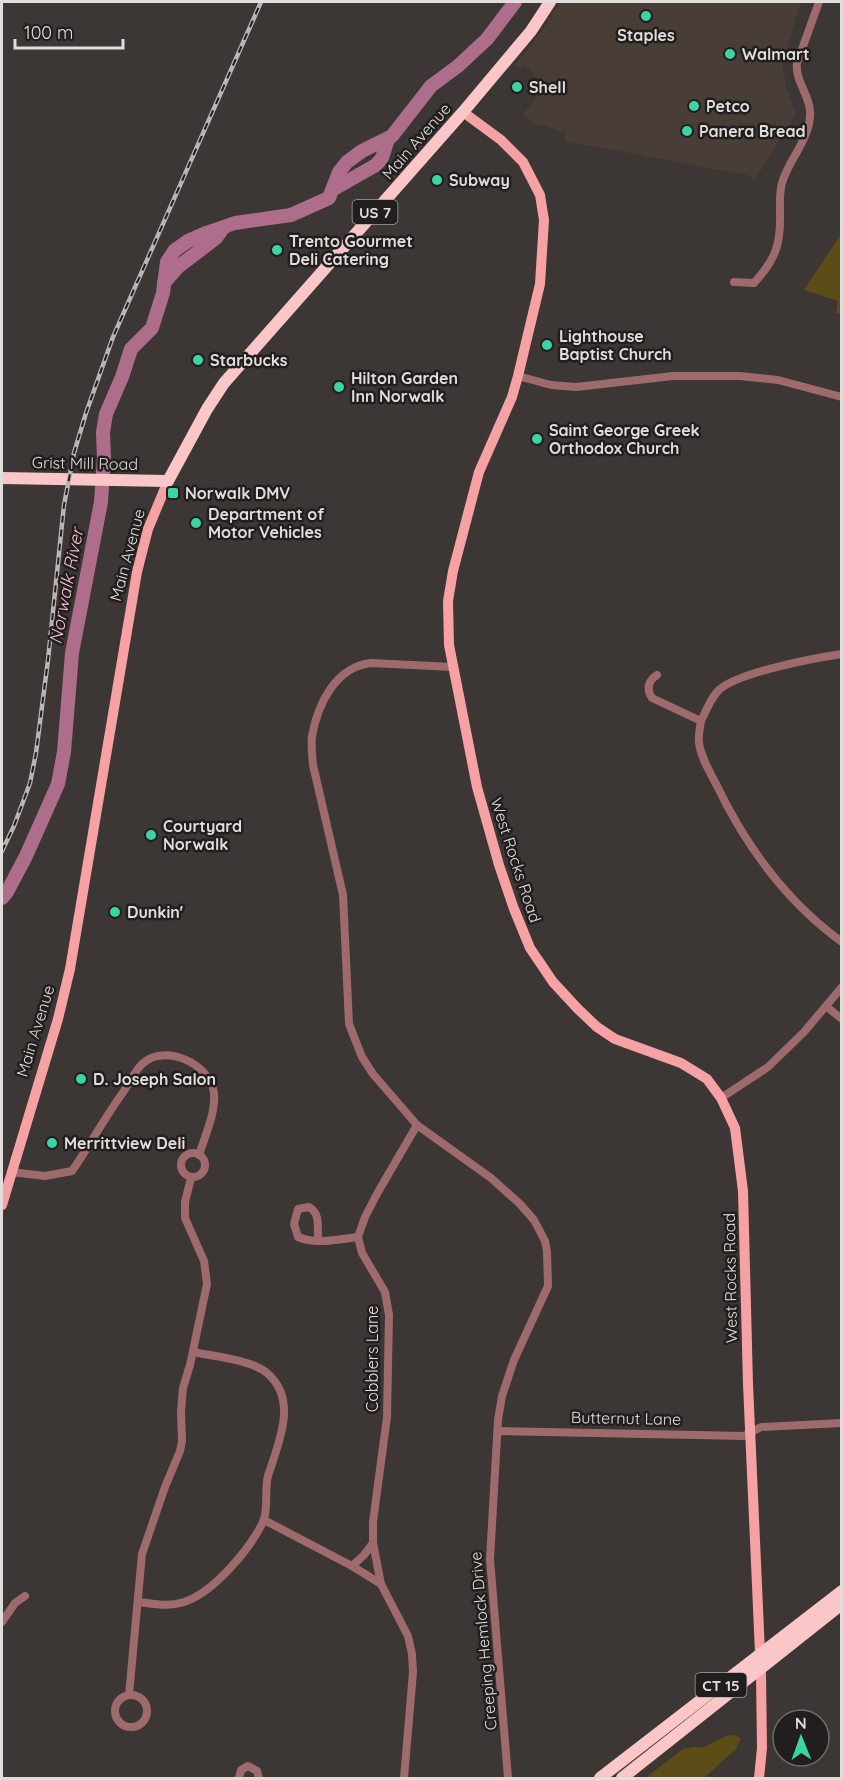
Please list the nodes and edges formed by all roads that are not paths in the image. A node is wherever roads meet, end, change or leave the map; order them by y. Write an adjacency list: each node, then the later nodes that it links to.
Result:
1 (550, 2): 3 (highway, Main Avenue / US 7)
2 (819, 2): 4 (street)
3 (463, 112): 5 (main road, West Rocks Road); 8 (highway, Main Avenue / US 7)
4 (734, 282)
5 (518, 376): 6 (street); 10 (main road, West Rocks Road)
6 (842, 397)
7 (2, 478): 8 (highway, Grist Mill Road)
8 (168, 481): 20 (main road, Main Avenue)
9 (842, 654): 12 (street)
10 (453, 667): 17 (main road, West Rocks Road); 18 (street, Creeping Hemlock Drive)
11 (657, 675): 12 (street)
12 (701, 721): 13 (street)
13 (842, 942)
14 (842, 987): 15 (street)
15 (827, 1007): 16 (street); 17 (street)
16 (842, 1020)
17 (721, 1098): 28 (main road, West Rocks Road)
18 (417, 1125): 23 (street); 27 (street, Creeping Hemlock Drive)
19 (199, 1155): 20 (street); 21 (street); 21 (street)
20 (11, 1172): 22 (main road, Main Avenue)
21 (189, 1177): 25 (street)
22 (2, 1205)
23 (358, 1238): 24 (street); 30 (street, Cobblers Lane)
24 (318, 1240)
25 (193, 1352): 29 (street); 35 (street)
26 (842, 1423): 28 (street, Butternut Lane)
27 (499, 1431): 28 (street, Butternut Lane); 42 (street, Creeping Hemlock Drive)
28 (751, 1431): 45 (main road, West Rocks Road)
29 (264, 1520): 31 (street); 35 (street)
30 (373, 1543): 31 (street); 32 (street, Cobblers Lane)
31 (352, 1566): 32 (street)
32 (381, 1584): 41 (street)
33 (842, 1591): 43 (highway, CT 15)
34 (25, 1596): 37 (street)
35 (139, 1602): 38 (street)
36 (842, 1604): 44 (highway, CT 15)
37 (2, 1622)
38 (129, 1695)
39 (239, 1779): 40 (street)
40 (259, 1779)
41 (404, 1779)
42 (508, 1779)
43 (600, 1779)
44 (622, 1779)
45 (759, 1779)

